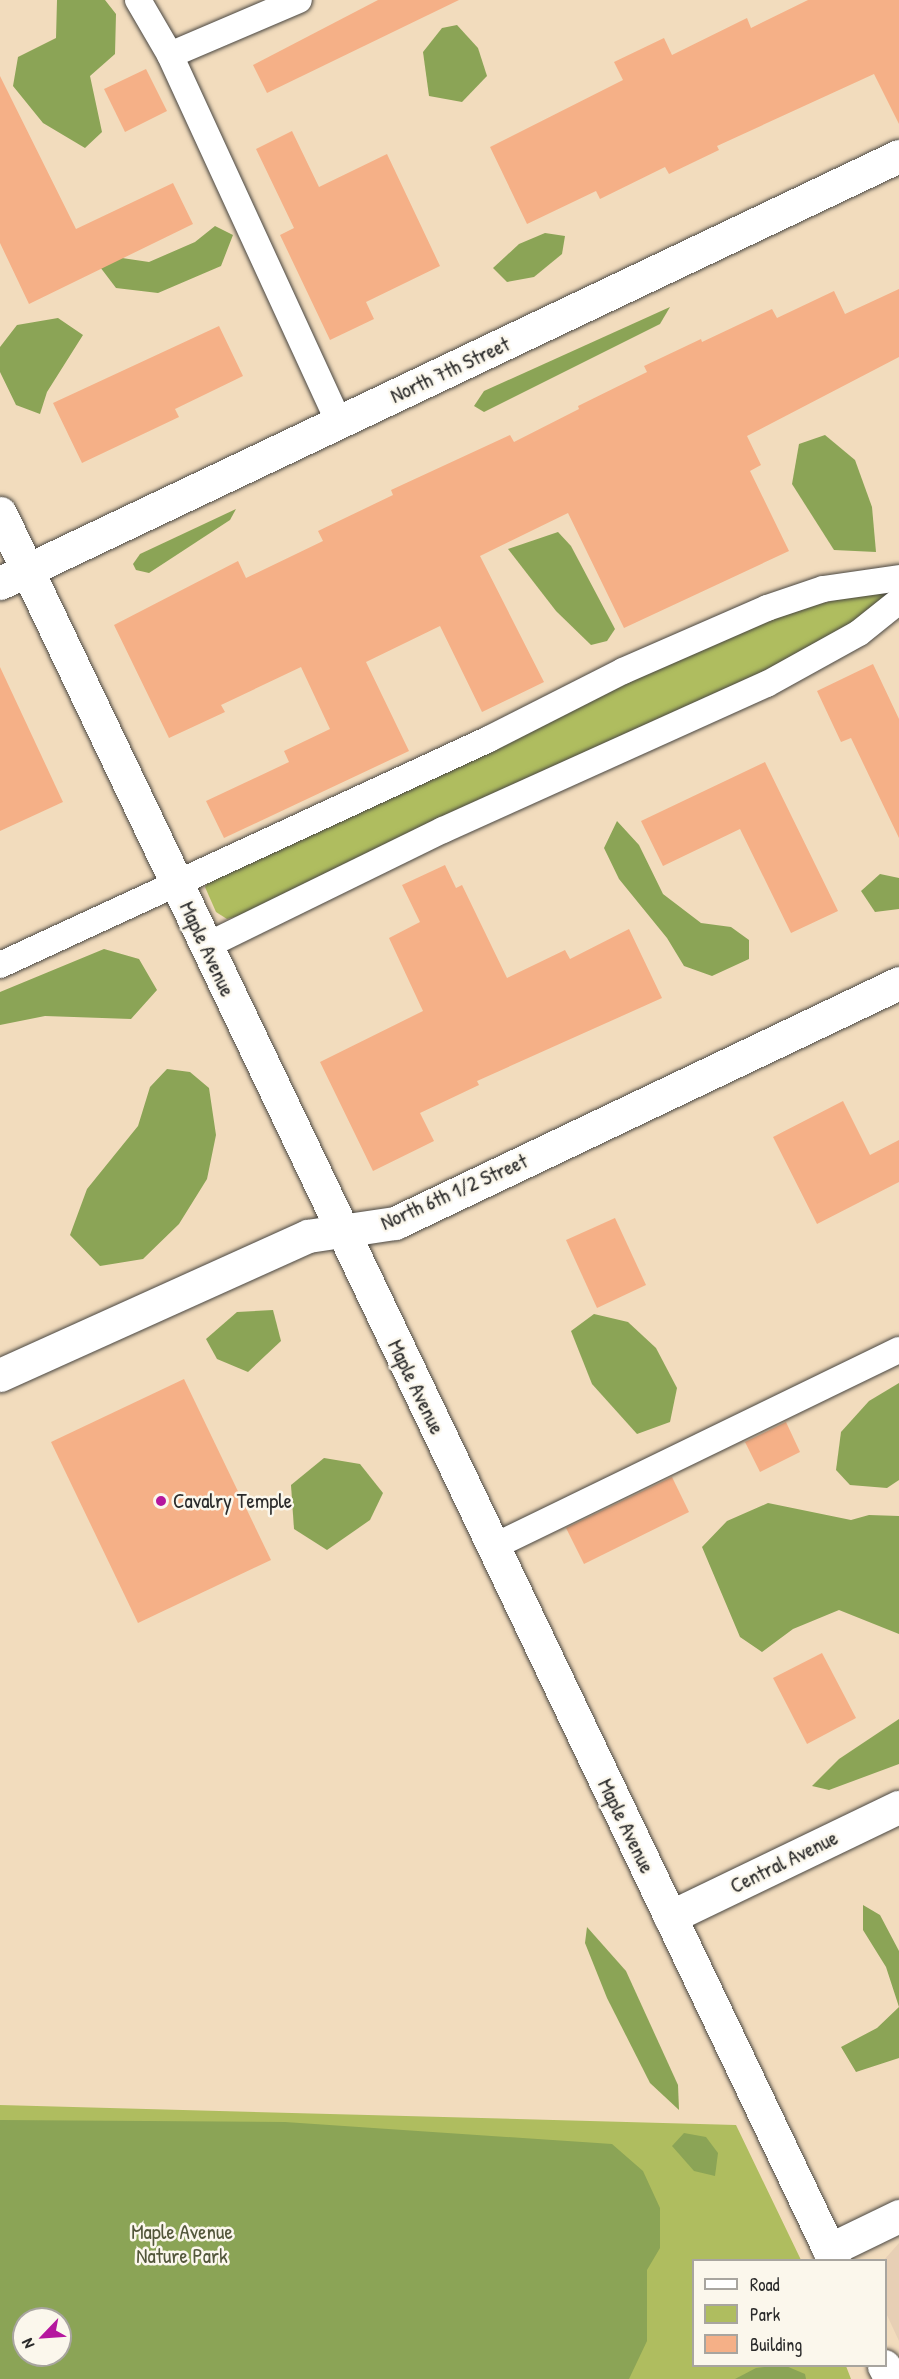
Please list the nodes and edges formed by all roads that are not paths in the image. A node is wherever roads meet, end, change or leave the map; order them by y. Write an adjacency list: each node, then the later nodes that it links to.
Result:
1 (138, 0): 3 (lane)
2 (299, 0): 3 (lane)
3 (170, 55): 5 (lane)
4 (899, 156): 5 (street, North 7th Street)
5 (339, 422): 7 (street, North 7th Street)
6 (0, 513): 7 (street, Maple Avenue)
7 (13, 577): 10 (street, Maple Avenue)
8 (899, 578): 10 (lane)
9 (899, 601): 11 (lane)
10 (175, 881): 11 (street, Maple Avenue); 12 (lane)
11 (206, 946): 14 (street, Maple Avenue)
12 (0, 964)
13 (899, 983): 14 (street, North 6th 1/2 Street)
14 (342, 1232): 16 (street, North 6th 1/2 Street); 17 (street, Maple Avenue)
15 (899, 1350): 17 (lane)
16 (0, 1375)
17 (493, 1547): 19 (street, Maple Avenue)
18 (899, 1807): 19 (street, Central Avenue)
19 (670, 1917): 21 (street, Maple Avenue)
20 (899, 2216): 21 (street)
21 (832, 2255)

